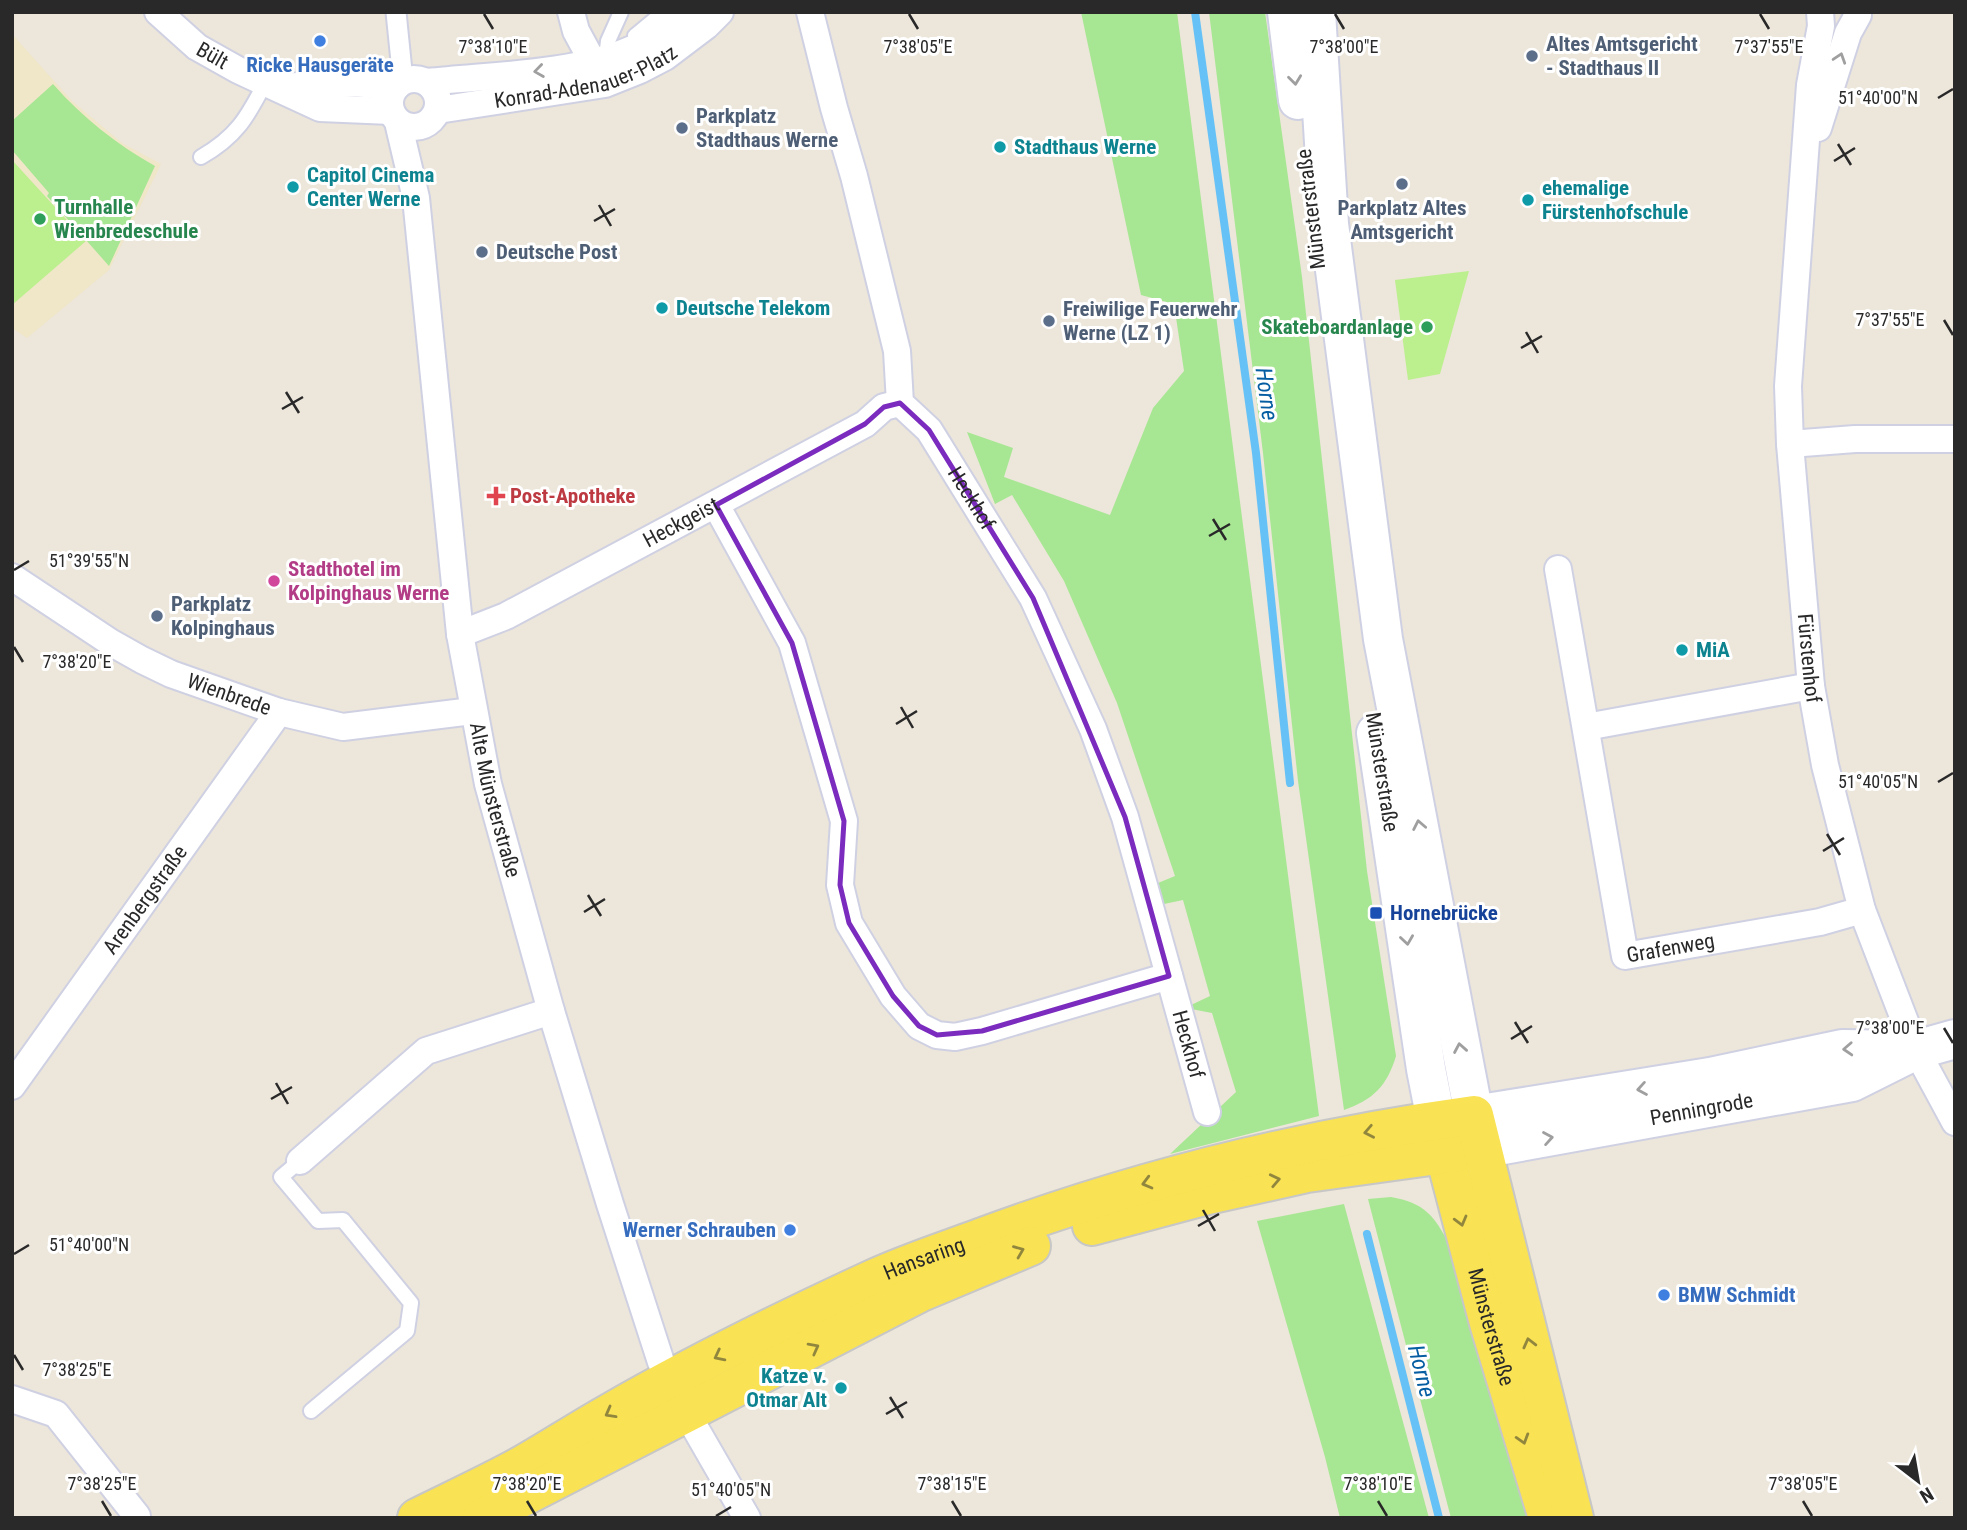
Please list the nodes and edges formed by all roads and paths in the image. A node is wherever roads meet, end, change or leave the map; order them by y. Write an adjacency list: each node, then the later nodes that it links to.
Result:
1 (159, 12): 15 (street, Bült)
2 (396, 12): 16 (street)
3 (571, 12): 14 (street)
4 (621, 12): 14 (lane)
5 (664, 12): 14 (lane)
6 (689, 12): 14 (street, Konrad-Adenauer-Platz)
7 (720, 12): 14 (street, Konrad-Adenauer-Platz)
8 (810, 12): 19 (street)
9 (1287, 12): 38 (main road, Münsterstraße, one-way to 38)
10 (1316, 12): 38 (main road, Münsterstraße, one-way to 10)
11 (1821, 12): 18 (street, Fürstenhof)
12 (1826, 12): 13 (street)
13 (1862, 14): 18 (street, Fürstenhof, one-way to 13)
14 (600, 69): 16 (street, Konrad-Adenauer-Platz, one-way to 16); 16 (street, Konrad-Adenauer-Platz)
15 (270, 85): 16 (street, Bült); 17 (lane)
16 (411, 103): 25 (street, Alte Münsterstraße)
17 (201, 157)
18 (1805, 170): 21 (street, Fürstenhof)
19 (900, 403): 22 (street, Heckgeist); 31 (street, Heckhof)
20 (1955, 439): 21 (street)
21 (1790, 444): 26 (street, Fürstenhof)
22 (716, 505): 25 (street, Heckgeist); 31 (street)
23 (1558, 569): 29 (street, Grafenweg)
24 (12, 577): 28 (street, Wienbrede)
25 (460, 634): 27 (street, Alte Münsterstraße)
26 (1811, 686): 29 (street); 30 (street, Fürstenhof)
27 (472, 710): 28 (street, Wienbrede); 32 (street, Alte Münsterstraße)
28 (279, 712): 35 (street, Arenbergstraße)
29 (1586, 727): 30 (street, Grafenweg)
30 (1862, 910): 34 (street, Fürstenhof)
31 (1169, 976): 36 (street, Heckhof)
32 (551, 1011): 39 (street); 40 (street, Alte Münsterstraße)
33 (1955, 1039): 34 (main road, Penningrode)
34 (1916, 1050): 37 (street, Fürstenhof); 38 (main road, Penningrode)
35 (16, 1073)
36 (1207, 1112)
37 (1955, 1122)
38 (1459, 1135): 40 (main road, Hansaring); 47 (main road, Münsterstraße, one-way to 47); 48 (main road, Münsterstraße, one-way to 38)
39 (300, 1161): 42 (lane)
40 (679, 1397): 44 (main road, Hansaring, one-way to 44); 45 (main road, Hansaring); 46 (street, Alte Münsterstraße)
41 (12, 1399): 43 (street)
42 (311, 1411)
43 (137, 1516)
44 (417, 1518)
45 (482, 1518)
46 (747, 1518)
47 (1548, 1518)
48 (1574, 1518)

